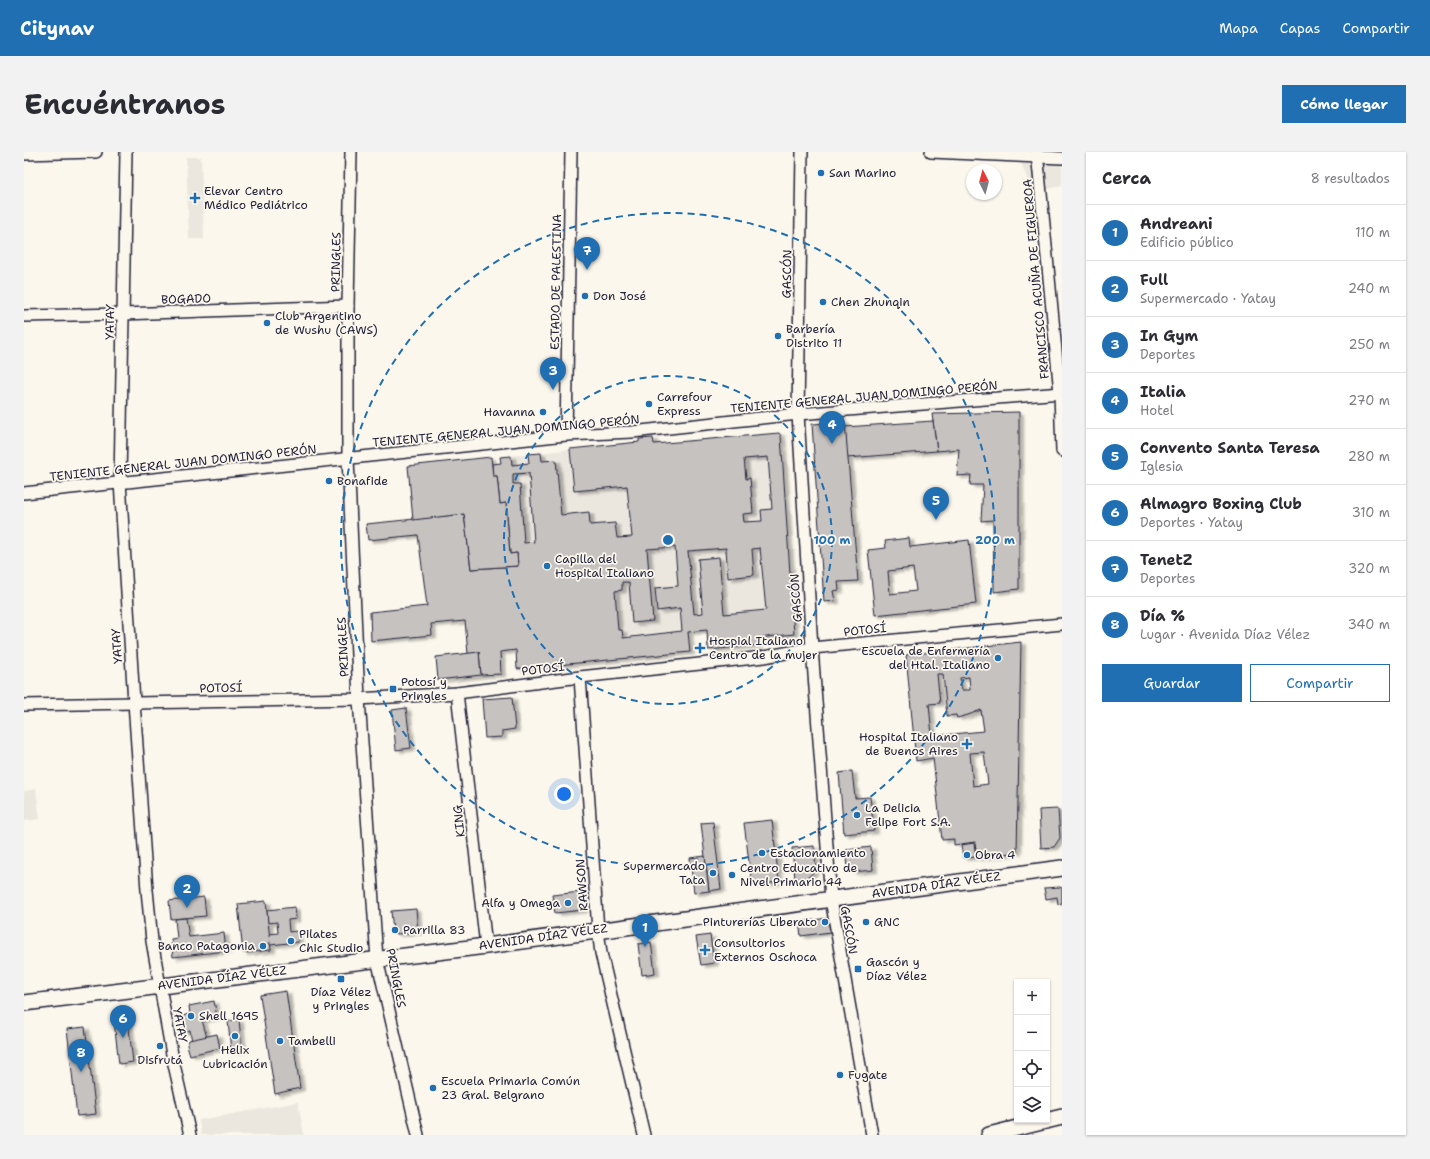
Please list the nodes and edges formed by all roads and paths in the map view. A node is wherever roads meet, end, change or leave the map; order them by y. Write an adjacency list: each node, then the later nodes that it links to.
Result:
1 (96, 152): 7 (street)
2 (126, 152): 11 (street, YATAY)
3 (351, 152): 10 (street, PRINGLES)
4 (571, 152): 15 (street, ESTADO DE PALESTINA)
5 (802, 152): 14 (street, GASCÓN)
6 (931, 152): 8 (street)
7 (24, 154)
8 (1037, 155): 9 (street); 13 (street, FRANCISCO ACUÑA DE FIGUEROA)
9 (1062, 158)
10 (348, 306): 11 (street, BOGADO); 17 (street, PRINGLES)
11 (124, 314): 12 (street, BOGADO); 18 (street, YATAY)
12 (24, 316)
13 (1061, 393): 14 (street, TENIENTE GENERAL JUAN DOMINGO PERÓN); 16 (street, FRANCISCO ACUÑA DE FIGUEROA)
14 (798, 414): 15 (street, TENIENTE GENERAL JUAN DOMINGO PERÓN); 21 (street, GASCÓN)
15 (566, 436): 17 (street, TENIENTE GENERAL JUAN DOMINGO PERÓN)
16 (1062, 451)
17 (348, 459): 18 (street, TENIENTE GENERAL JUAN DOMINGO PERÓN); 24 (street, PRINGLES)
18 (120, 482): 19 (street, TENIENTE GENERAL JUAN DOMINGO PERÓN); 25 (street, YATAY)
19 (24, 493)
20 (1062, 624): 21 (street, POTOSÍ)
21 (812, 648): 22 (street, POTOSÍ); 28 (street, GASCÓN)
22 (580, 677): 23 (street, POTOSÍ); 29 (street, RAWSON)
23 (457, 693): 24 (street, POTOSÍ); 30 (street, KING)
24 (359, 699): 25 (street, POTOSÍ); 31 (street, PRINGLES)
25 (134, 702): 26 (street, POTOSÍ); 32 (street, YATAY)
26 (24, 705)
27 (1062, 868): 28 (main road, AVENIDA DÍAZ VÉLEZ)
28 (831, 899): 29 (main road, AVENIDA DÍAZ VÉLEZ); 38 (street, GASCÓN)
29 (598, 930): 30 (main road, AVENIDA DÍAZ VÉLEZ); 37 (street, RAWSON)
30 (486, 946): 31 (main road, AVENIDA DÍAZ VÉLEZ)
31 (377, 959): 32 (main road, AVENIDA DÍAZ VÉLEZ); 36 (street, PRINGLES)
32 (159, 986): 33 (main road, AVENIDA DÍAZ VÉLEZ); 35 (street, YATAY)
33 (24, 1003)
34 (1062, 1117): 39 (main road)
35 (190, 1135)
36 (418, 1135)
37 (644, 1135)
38 (872, 1135)
39 (989, 1135)

